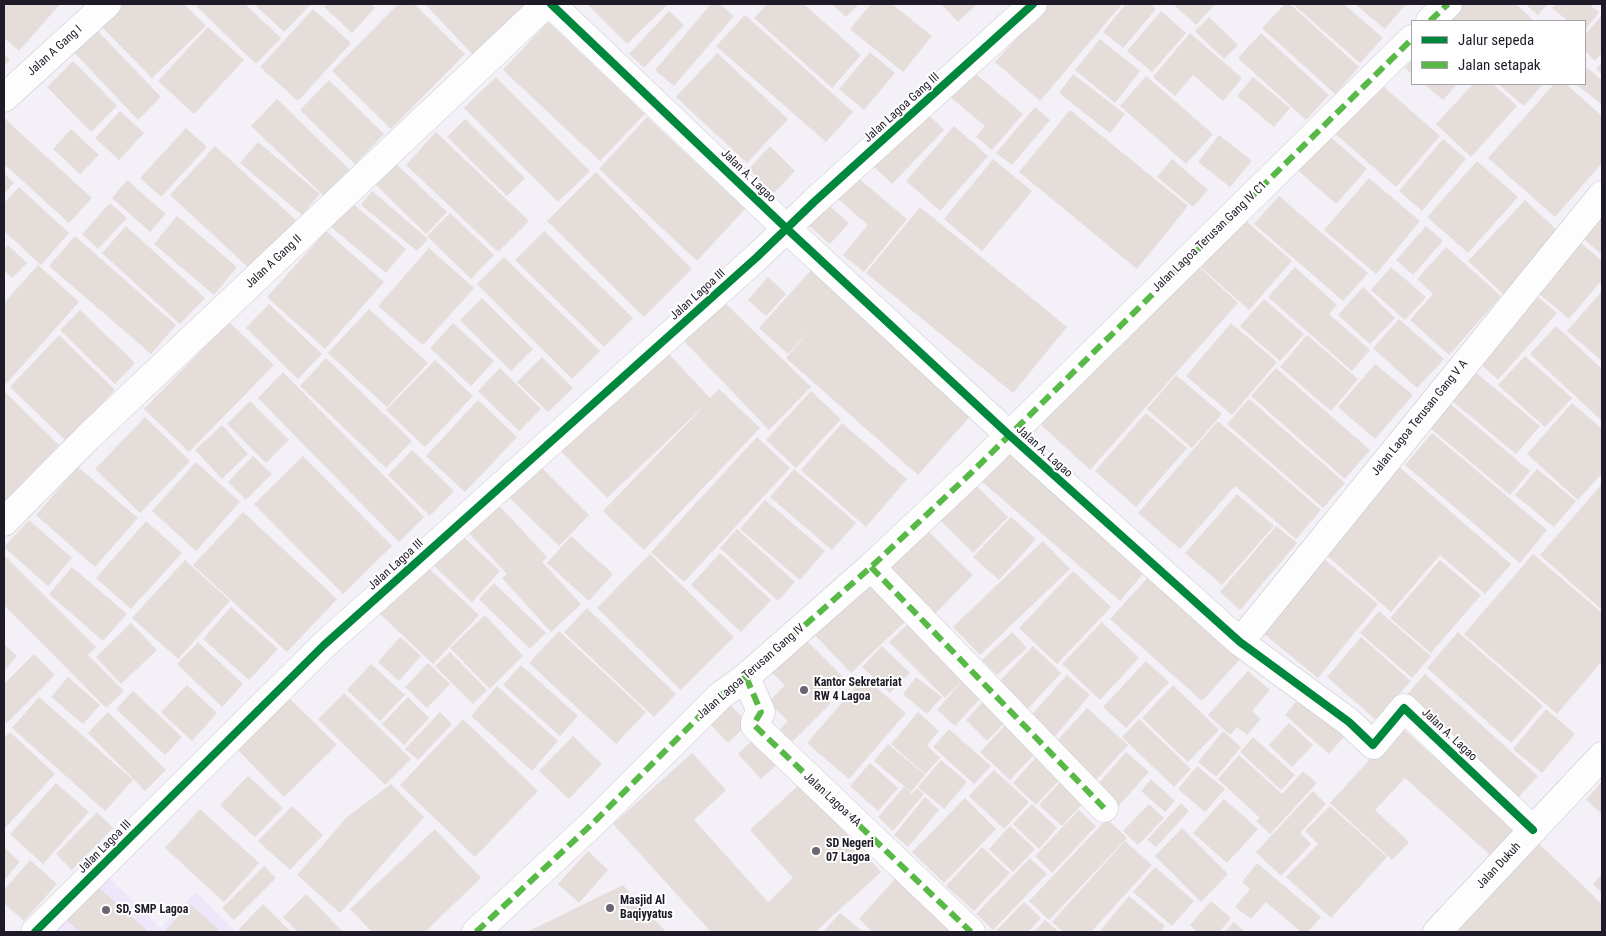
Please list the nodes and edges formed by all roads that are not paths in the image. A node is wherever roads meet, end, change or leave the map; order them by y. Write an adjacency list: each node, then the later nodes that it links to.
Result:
1 (107, 4): 8 (street, Jalan A Gang I)
2 (546, 4): 12 (street, Jalan A Gang II)
3 (552, 4): 10 (street, Jalan A. Lagao)
4 (1033, 4): 10 (street, Jalan Lagoa Gang III)
5 (1448, 4): 6 (street)
6 (1431, 20)
7 (1411, 40): 11 (street, Jalan Lagoa Terusan Gang IV C1)
8 (4, 98)
9 (1602, 195): 14 (street, Jalan Lagoa Terusan Gang V A)
10 (786, 228): 11 (street, Jalan A. Lagao); 19 (street, Jalan Lagoa III)
11 (1008, 434): 13 (street, Jalan Lagoa Terusan Gang IV); 14 (street, Jalan A. Lagao)
12 (4, 522)
13 (871, 567): 15 (street, Jalan Lagoa Terusan Gang IV); 17 (street)
14 (1240, 642): 18 (street, Jalan A. Lagao)
15 (746, 676): 20 (street, Jalan Lagoa Terusan Gang IV); 21 (street, Jalan Lagoa 4A)
16 (1602, 756): 18 (street, Jalan Dukuh)
17 (1104, 808)
18 (1533, 830): 22 (street, Jalan Dukuh)
19 (35, 932)
20 (476, 932)
21 (972, 932)
22 (1437, 932)

